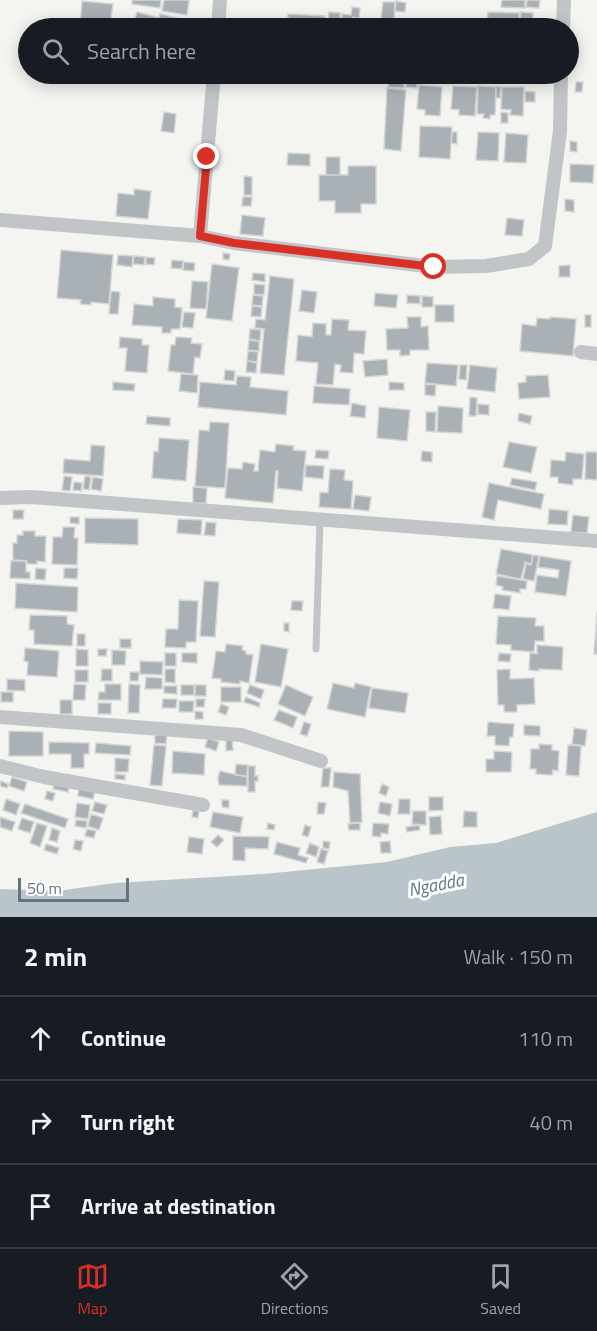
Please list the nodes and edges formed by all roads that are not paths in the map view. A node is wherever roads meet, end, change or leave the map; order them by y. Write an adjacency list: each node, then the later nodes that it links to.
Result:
1 (220, 0): 3 (street)
2 (564, 0): 4 (street)
3 (219, 18)
4 (563, 18)
5 (213, 84): 8 (street)
6 (561, 84): 8 (street)
7 (0, 220): 8 (street)
8 (200, 236)
9 (581, 352): 10 (street)
10 (597, 354)
11 (0, 498): 12 (street)
12 (320, 520): 13 (street); 14 (lane)
13 (597, 541)
14 (316, 649)
15 (0, 717): 16 (street)
16 (321, 761)
17 (0, 766): 18 (street)
18 (202, 805)

